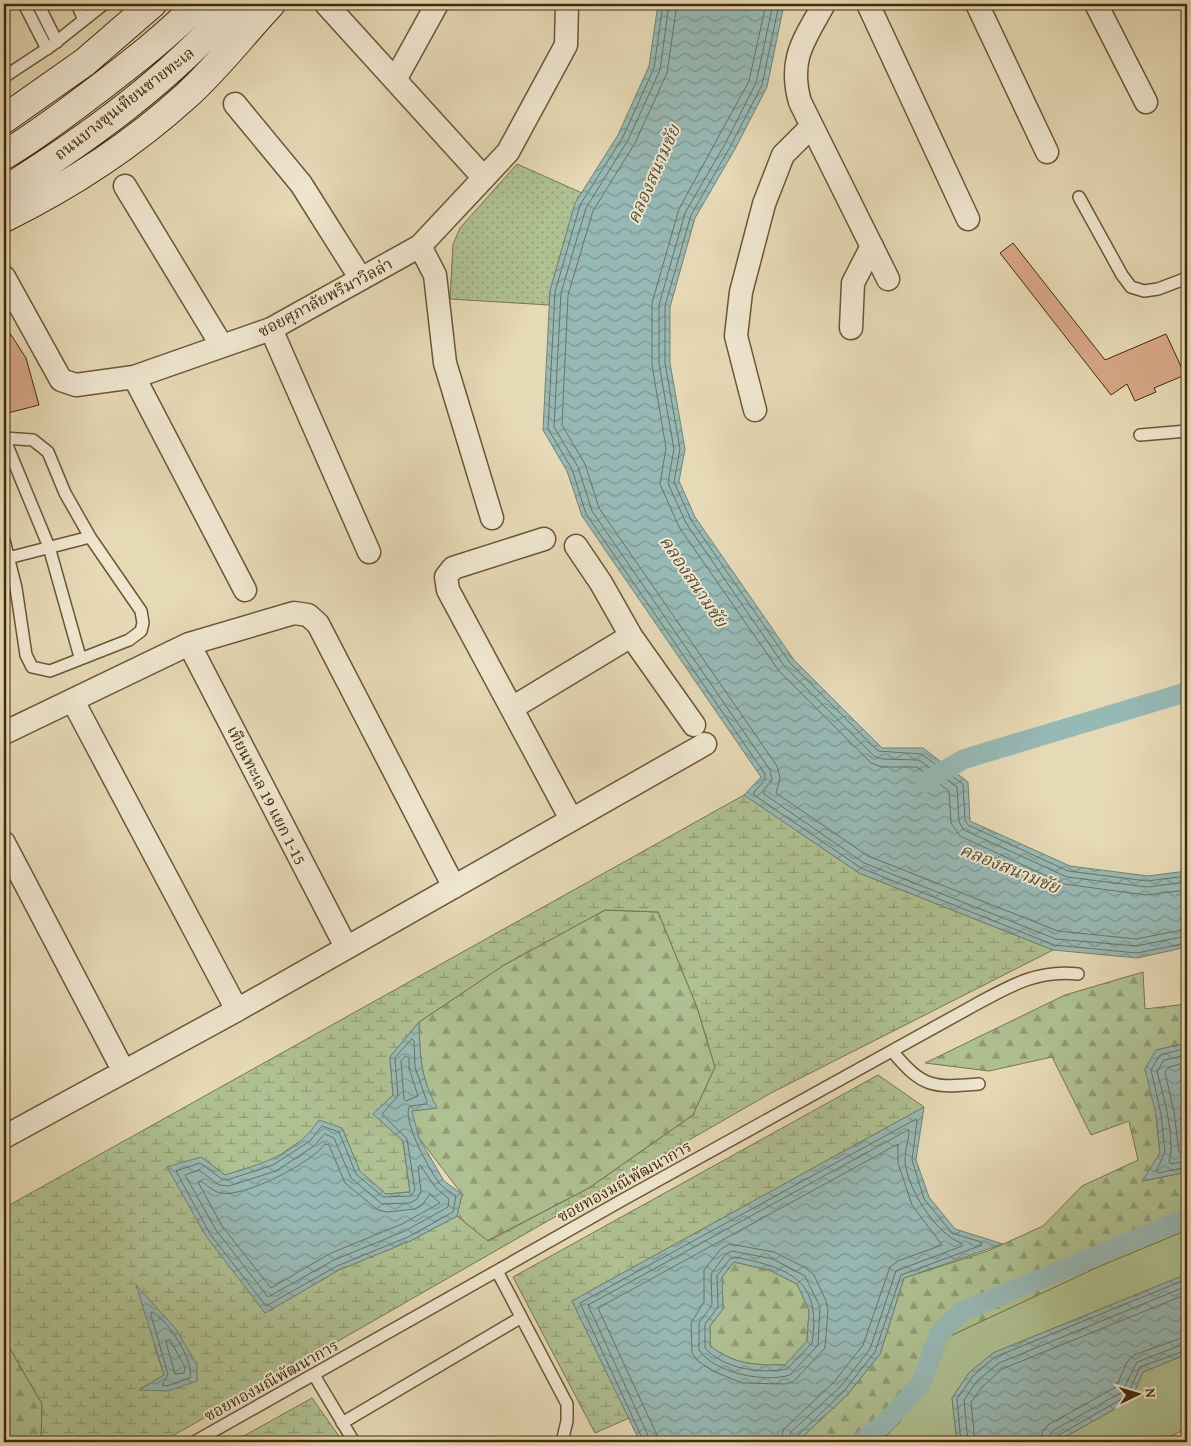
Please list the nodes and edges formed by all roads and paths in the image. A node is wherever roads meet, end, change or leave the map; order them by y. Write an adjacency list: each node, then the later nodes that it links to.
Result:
1 (24, 4): 18 (lane)
2 (38, 4): 17 (lane)
3 (77, 4): 16 (lane)
4 (104, 4): 16 (lane)
5 (152, 4): 23 (main road)
6 (198, 4): 26 (main road, ถนนบางขุนเทียนชายทะเล)
7 (235, 4): 29 (main road, ถนนบางขุนเทียนชายทะเล)
8 (271, 4): 31 (main road)
9 (326, 4): 20 (street)
10 (437, 4): 20 (street)
11 (567, 4): 27 (street, ซอยศุภาลัยพรีมาวิลล่า)
12 (824, 4): 24 (street)
13 (868, 4): 32 (street)
14 (977, 4): 25 (street)
15 (1096, 4): 21 (street)
16 (84, 20): 17 (lane)
17 (57, 42): 18 (lane)
18 (47, 49): 19 (lane)
19 (4, 77)
20 (395, 80): 27 (street)
21 (1146, 102)
22 (235, 104): 37 (street)
23 (4, 119)
24 (812, 126): 34 (street); 43 (street)
25 (1047, 152)
26 (4, 155)
27 (484, 178): 33 (street, ซอยศุภาลัยพรีมาวิลล่า)
28 (125, 186): 41 (street)
29 (4, 191)
30 (1078, 197): 36 (lane)
31 (4, 218)
32 (968, 219)
33 (420, 246): 37 (street, ซอยศุภาลัยพรีมาวิลล่า); 47 (street)
34 (872, 246): 38 (street); 39 (street)
35 (4, 277): 42 (street, ซอยศุภาลัยพรีมาวิลล่า)
36 (1187, 278)
37 (361, 279): 40 (street, ซอยศุภาลัยพรีมาวิลล่า)
38 (888, 279)
39 (851, 328)
40 (271, 329): 41 (street, ซอยศุภาลัยพรีมาวิลล่า); 53 (street)
41 (222, 346): 42 (street, ซอยศุภาลัยพรีมาวิลล่า)
42 (134, 377): 55 (street)
43 (755, 410)
44 (1187, 431): 45 (lane)
45 (1140, 435)
46 (4, 438): 48 (lane); 52 (lane)
47 (492, 518)
48 (90, 537): 52 (lane); 58 (lane)
49 (544, 539): 60 (street)
50 (4, 540): 54 (lane)
51 (576, 546): 56 (street)
52 (49, 547): 54 (lane); 58 (lane)
53 (369, 552)
54 (8, 558): 58 (lane)
55 (245, 590)
56 (631, 636): 60 (street); 62 (street)
57 (189, 644): 59 (street); 64 (street); 65 (street, เทียนทะเล 19 แยก 1-15)
58 (80, 658)
59 (72, 701): 61 (street); 67 (street)
60 (512, 708): 62 (street)
61 (4, 733)
62 (571, 818): 64 (street)
63 (4, 843): 69 (street)
64 (454, 886): 65 (street)
65 (346, 946): 67 (street)
66 (1078, 974): 68 (lane, ซอยทองมณีพัฒนาการ)
67 (237, 1010): 69 (street)
68 (892, 1051): 70 (lane); 72 (lane, ซอยทองมณีพัฒนาการ)
69 (123, 1070): 71 (street)
70 (979, 1084)
71 (6, 1129)
72 (497, 1271): 73 (lane); 74 (lane, ซอยทองมณีพัฒนาการ)
73 (520, 1318): 75 (lane); 78 (lane)
74 (314, 1375): 75 (lane); 76 (lane, ซอยทองมณีพัฒนาการ)
75 (342, 1422): 77 (lane)
76 (194, 1442)
77 (354, 1442)
78 (562, 1442)

